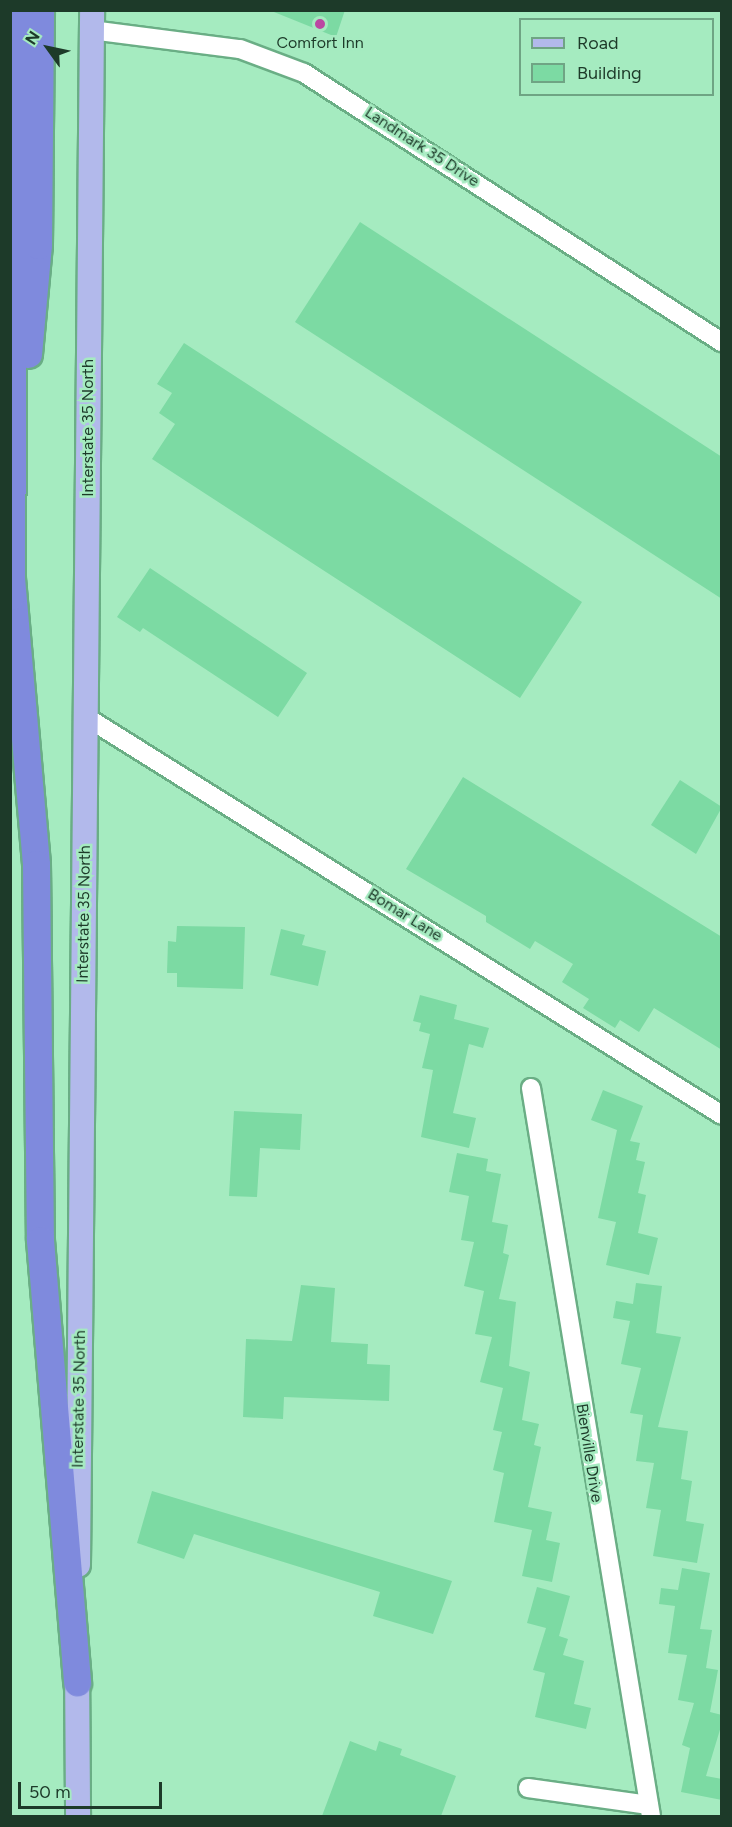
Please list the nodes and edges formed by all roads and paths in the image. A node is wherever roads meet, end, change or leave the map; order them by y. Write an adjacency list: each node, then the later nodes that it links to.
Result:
1 (14, 10): 5 (highway)
2 (40, 10): 5 (highway)
3 (92, 20): 4 (street, Landmark 35 Drive); 8 (main road, Interstate 35 North)
4 (722, 342)
5 (12, 541): 6 (highway)
6 (11, 578): 7 (highway); 11 (highway)
7 (10, 696)
8 (86, 717): 10 (street, Bomar Lane); 11 (main road, Interstate 35 North)
9 (531, 1088): 13 (street, Bienville Drive)
10 (722, 1115)
11 (77, 1682): 14 (main road, Interstate 35 North)
12 (528, 1788): 13 (street)
13 (650, 1811)
14 (78, 1816)

